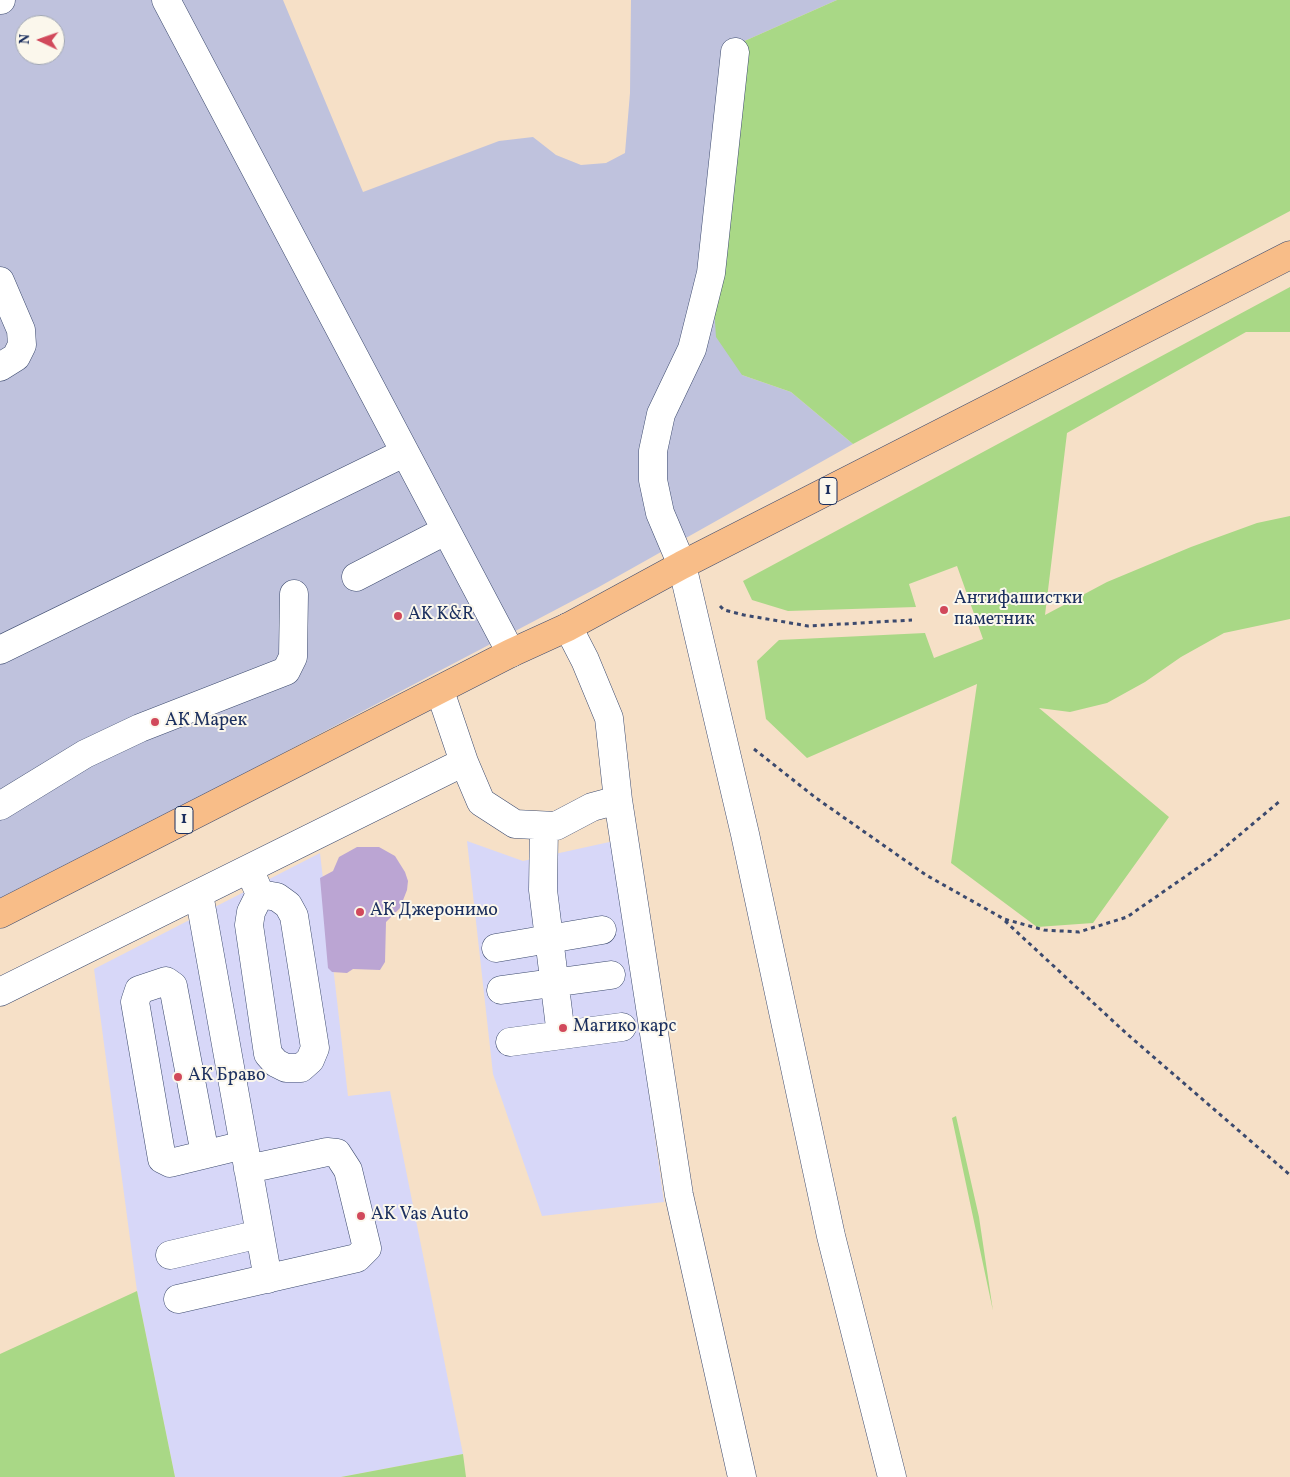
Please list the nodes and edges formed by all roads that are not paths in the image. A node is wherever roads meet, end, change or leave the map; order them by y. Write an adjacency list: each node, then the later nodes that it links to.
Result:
1 (166, 0): 6 (street)
2 (735, 52): 8 (street)
3 (1290, 255): 8 (main road, 1)
4 (0, 281): 5 (street)
5 (0, 367)
6 (404, 453): 7 (street); 12 (street)
7 (445, 530): 9 (street); 13 (street)
8 (682, 565): 11 (main road, 1); 40 (street)
9 (356, 577)
10 (294, 594): 17 (street)
11 (568, 627): 13 (main road, 1); 16 (street)
12 (0, 650)
13 (511, 653): 14 (main road, 1)
14 (440, 691): 15 (street); 22 (main road, 1)
15 (464, 762): 18 (street); 19 (street)
16 (618, 800): 18 (street); 39 (street)
17 (0, 806)
18 (544, 826): 24 (street)
19 (249, 869): 20 (street); 21 (street)
20 (199, 894): 29 (street); 34 (street)
21 (260, 894): 21 (street)
22 (1, 910)
23 (602, 930): 24 (street)
24 (549, 939): 25 (street); 27 (street)
25 (496, 948)
26 (610, 975): 27 (street)
27 (554, 982): 28 (street); 31 (street)
28 (501, 990)
29 (0, 992)
30 (622, 1027): 31 (street)
31 (562, 1035): 32 (street)
32 (510, 1042)
33 (205, 1154): 33 (street); 34 (street)
34 (246, 1157): 35 (street); 37 (street)
35 (260, 1234): 36 (street); 37 (street)
36 (170, 1254)
37 (268, 1279): 38 (street)
38 (178, 1298)
39 (742, 1477)
40 (892, 1477)

